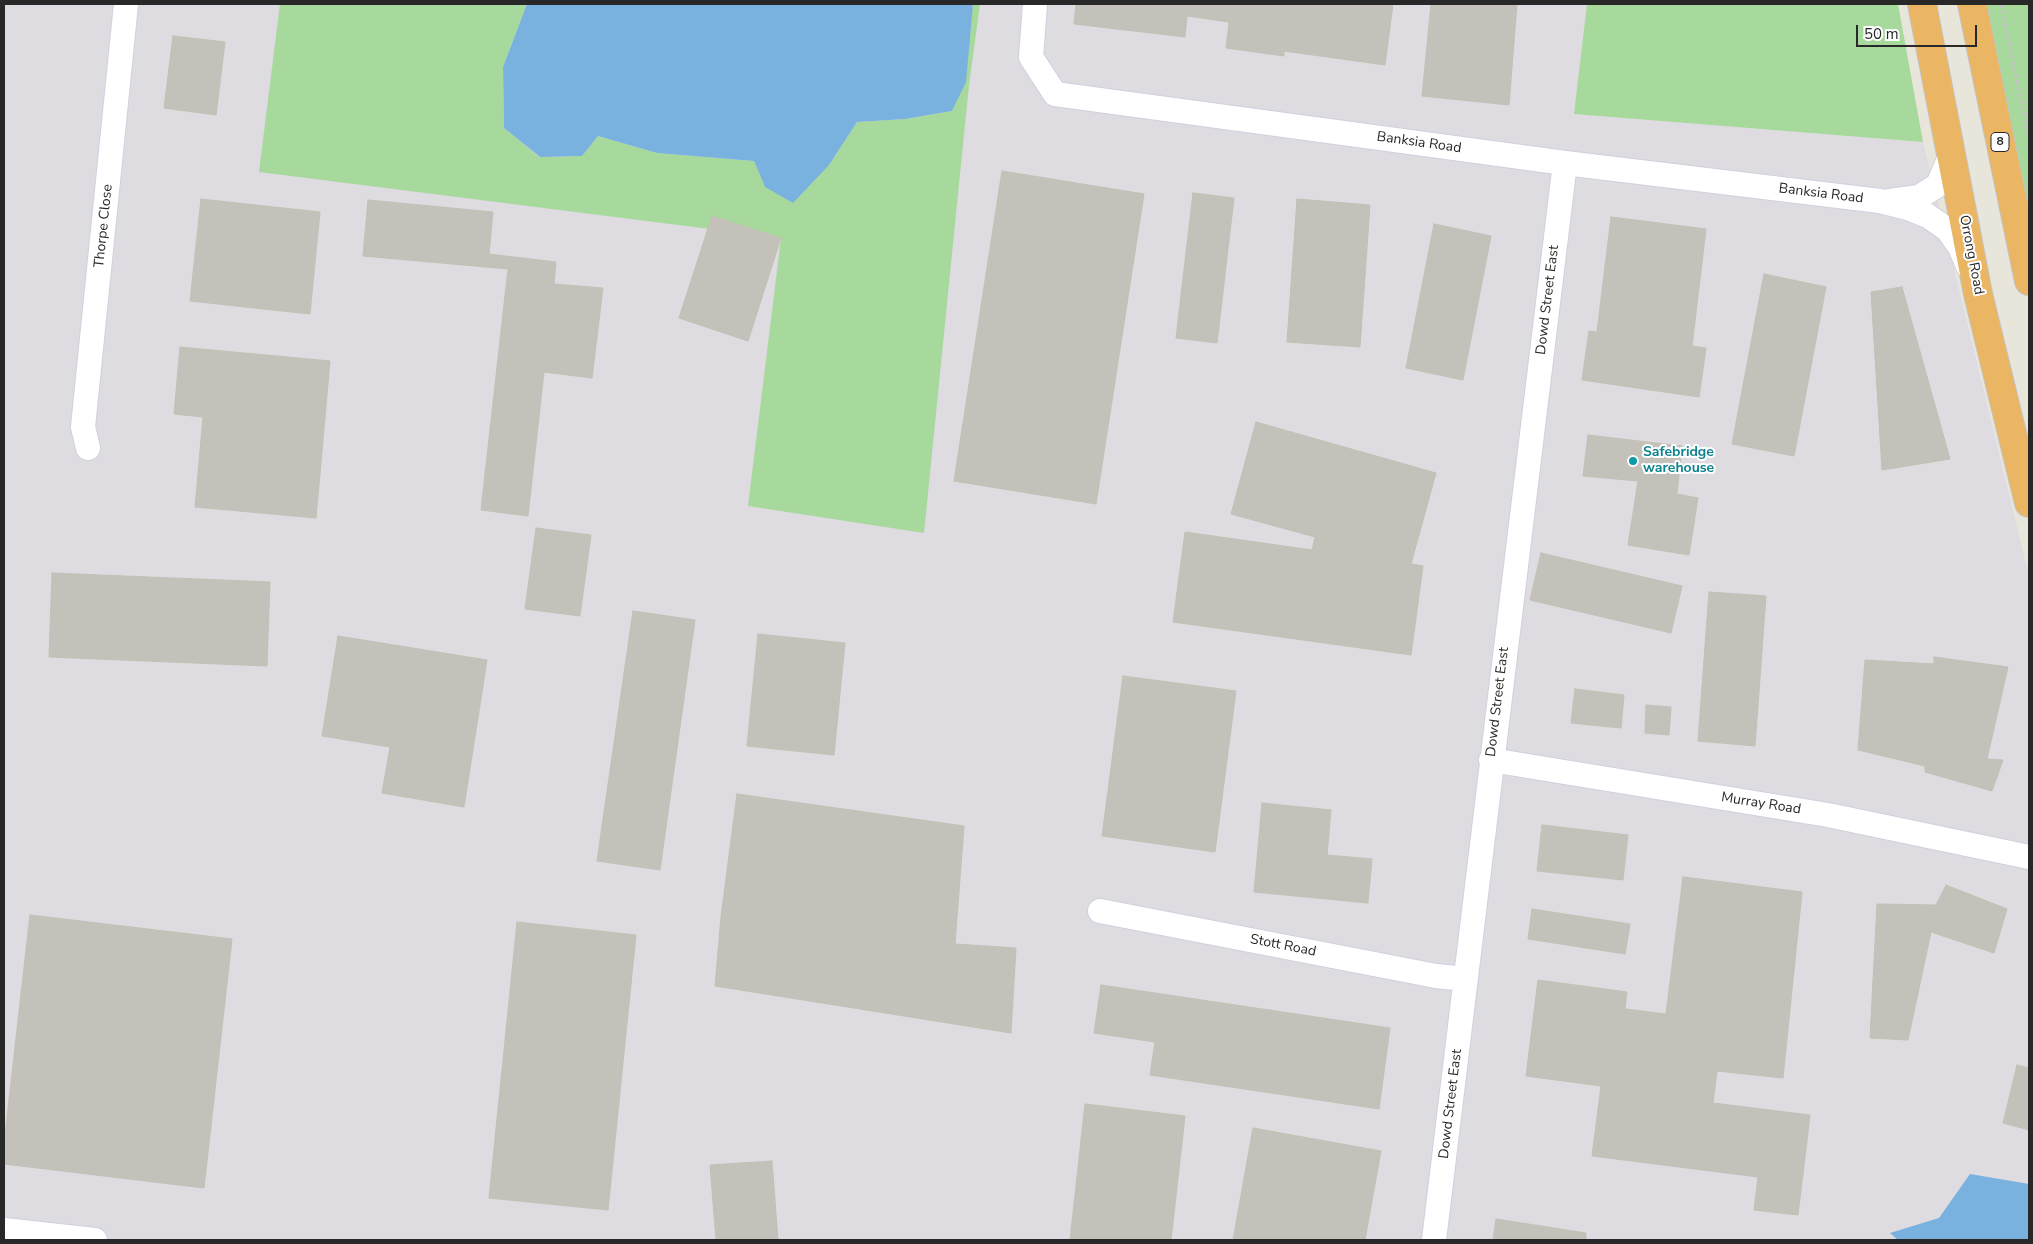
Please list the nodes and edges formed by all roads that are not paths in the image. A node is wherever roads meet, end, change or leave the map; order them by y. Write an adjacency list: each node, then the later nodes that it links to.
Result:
1 (126, 4): 10 (street, Thorpe Close)
2 (1035, 4): 6 (street, Banksia Road)
3 (1922, 4): 5 (highway, Orrong Road)
4 (1972, 4): 8 (highway, 8)
5 (1952, 152): 7 (street, Banksia Road); 9 (highway, Orrong Road)
6 (1565, 163): 7 (street, Banksia Road); 12 (street, Dowd Street East)
7 (1880, 201): 9 (street, Banksia Road)
8 (2029, 280)
9 (1978, 294): 11 (highway, Orrong Road)
10 (88, 448)
11 (2029, 504)
12 (1491, 760): 13 (street, Murray Road); 15 (street, Dowd Street East)
13 (2029, 857)
14 (1100, 911): 15 (street, Stott Road)
15 (1466, 979): 18 (street, Dowd Street East)
16 (4, 1230): 17 (street)
17 (95, 1240)
18 (1434, 1240)

